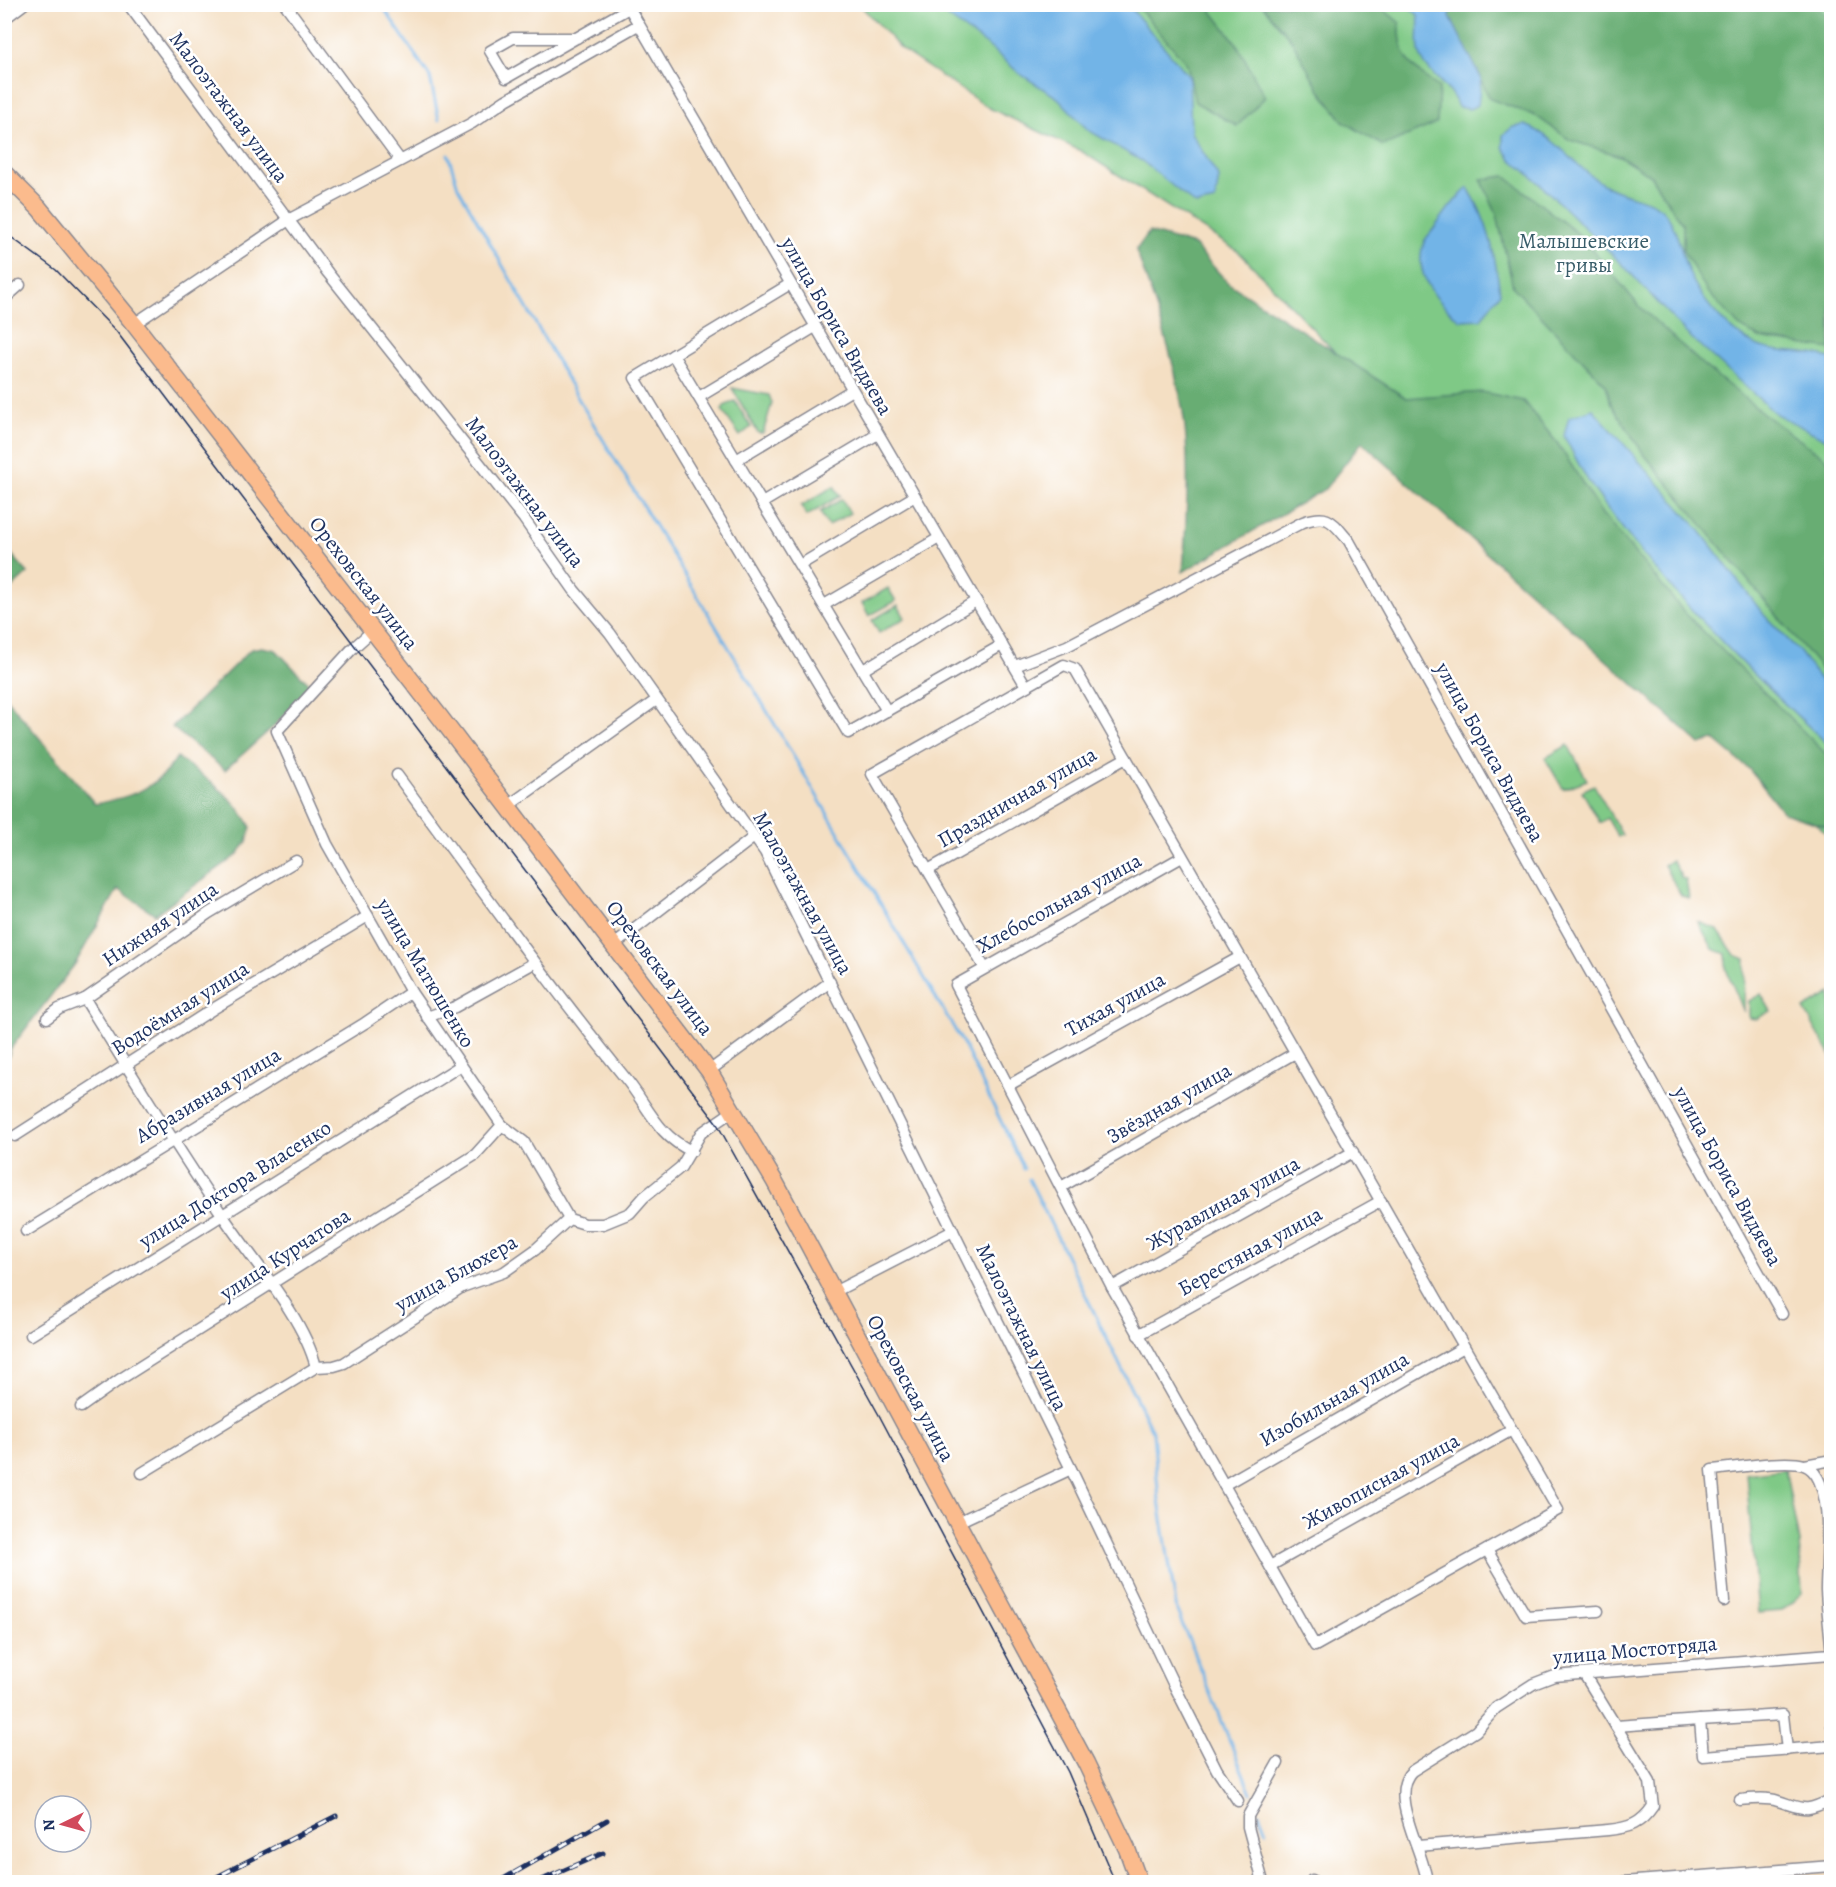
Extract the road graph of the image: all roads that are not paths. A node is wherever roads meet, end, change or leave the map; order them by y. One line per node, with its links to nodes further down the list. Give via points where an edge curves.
1 (128, 4): 10 (street, Малоэтажная улица)
2 (285, 4): 8 (street)
3 (20, 6): 5 (street)
4 (628, 6): 6 (street, улица Бориса Видяева); 7 (street)
5 (4, 19)
6 (638, 25): 8 (street, via 472,123); 11 (street, улица Бориса Видяева)
7 (577, 38): 7 (street, via 506,78 490,51 513,38)
8 (400, 160): 10 (street)
9 (4, 173): 14 (main road, Ореховская улица, via 39,208)
10 (290, 219): 14 (street); 32 (street, Малоэтажная улица, via 328,273 524,519 610,633)
11 (790, 284): 15 (street, улица Бориса Видяева); 16 (street)
12 (20, 285): 13 (street)
13 (4, 299)
14 (134, 324): 27 (main road, Ореховская улица)
15 (815, 327): 17 (street, улица Бориса Видяева); 18 (street)
16 (673, 354): 18 (street); 33 (street, via 635,378 848,734)
17 (852, 390): 19 (street, улица Бориса Видяева); 20 (street)
18 (699, 397): 20 (street)
19 (878, 434): 21 (street, улица Бориса Видяева); 22 (street)
20 (736, 460): 22 (street)
21 (915, 496): 23 (street, улица Бориса Видяева); 24 (street)
22 (762, 503): 24 (street)
23 (939, 538): 25 (street, улица Бориса Видяева); 26 (street)
24 (800, 565): 26 (street)
25 (976, 601): 28 (street, улица Бориса Видяева); 30 (street)
26 (824, 605): 30 (street)
27 (372, 631): 36 (main road, Ореховская улица); 41 (street, улица Матюшенко, via 277,731 315,819)
28 (1002, 645): 29 (street, улица Бориса Видяева); 33 (street)
29 (1015, 666): 31 (street, улица Бориса Видяева); 71 (street, улица Бориса Видяева, via 1067,646 1303,522 1319,517 1329,519 1349,541)
30 (863, 670): 33 (street)
31 (1026, 686): 34 (street, via 1070,665); 40 (street, via 872,774)
32 (655, 701): 36 (street); 37 (street, Малоэтажная улица)
33 (887, 711)
34 (1126, 758): 38 (street); 40 (street, Праздничная улица)
35 (397, 775): 44 (street)
36 (508, 806): 42 (main road, Ореховская улица)
37 (754, 837): 42 (street); 46 (street, Малоэтажная улица)
38 (1182, 857): 43 (street); 45 (street, Хлебосольная улица)
39 (296, 861): 48 (street, Нижняя улица, via 209,913)
40 (928, 870): 45 (street)
41 (368, 916): 47 (street, улица Матюшенко); 52 (street, Водоёмная улица)
42 (614, 945): 54 (main road, Ореховская улица)
43 (1240, 957): 51 (street); 55 (street, Тихая улица)
44 (534, 963): 49 (street, via 455,1007); 60 (street, via 665,1134 675,1144)
45 (984, 968): 55 (street, Хлебосольная улица, via 956,985)
46 (830, 982): 54 (street); 67 (street, Малоэтажная улица)
47 (411, 992): 49 (street, улица Матюшенко); 59 (street, Абразивная улица)
48 (85, 999): 50 (street, Нижняя улица); 52 (street)
49 (427, 1017): 53 (street, улица Матюшенко)
50 (47, 1018)
51 (1295, 1053): 61 (street); 62 (street, Звёздная улица)
52 (125, 1065): 58 (street, Водоёмная улица); 59 (street)
53 (460, 1066): 57 (street, улица Матюшенко); 64 (street, улица Доктора Власенко)
54 (710, 1071): 56 (main road, Ореховская улица)
55 (1009, 1085): 62 (street)
56 (734, 1111): 60 (street, via 701,1134); 70 (main road, Ореховская улица)
57 (502, 1125): 65 (street, улица Матюшенко, via 524,1142); 68 (street, улица Курчатова, via 474,1155)
58 (15, 1136)
59 (173, 1139): 64 (street); 66 (street, Абразивная улица)
60 (692, 1151): 65 (street, via 681,1167 621,1219 603,1224)
61 (1353, 1152): 63 (street); 69 (street, Журавлиная улица)
62 (1061, 1187): 69 (street)
63 (1381, 1201): 73 (street, Берестяная улица); 74 (street)
64 (222, 1215): 68 (street); 72 (street, улица Доктора Власенко)
65 (569, 1219): 75 (street, улица Блюхера, via 536,1250 504,1272 462,1287 344,1363)
66 (26, 1231)
67 (953, 1231): 70 (street); 80 (street, Малоэтажная улица)
68 (273, 1284): 75 (street, via 313,1354); 76 (street, улица Курчатова)
69 (1112, 1287): 73 (street)
70 (834, 1292): 84 (main road, Ореховская улица)
71 (1782, 1314)
72 (31, 1335)
73 (1138, 1335): 82 (street)
74 (1464, 1347): 77 (street); 82 (street, Изобильная улица)
75 (316, 1367): 81 (street, улица Блюхера)
76 (81, 1407)
77 (1512, 1430): 85 (street, via 1558,1510); 86 (street, Живописная улица)
78 (1832, 1460): 79 (street)
79 (1804, 1465): 83 (street, via 1817,1473); 88 (street, via 1712,1470)
80 (1071, 1469): 84 (street); 102 (street, Малоэтажная улица, via 1212,1761)
81 (142, 1473)
82 (1224, 1485): 86 (street)
83 (1828, 1496): 87 (street)
84 (958, 1522): 105 (main road, Ореховская улица, via 1086,1763)
85 (1487, 1550): 86 (street, via 1315,1646); 89 (street, via 1526,1616)
86 (1270, 1566)
87 (1829, 1567): 90 (street)
88 (1724, 1601)
89 (1598, 1611)
90 (1831, 1635): 91 (street)
91 (1831, 1654): 92 (street, улица Мостотряда)
92 (1584, 1674): 95 (street); 103 (street, улица Мостотряда, via 1554,1676 1533,1684 1496,1708 1476,1731 1403,1779 1401,1792)
93 (1832, 1702): 96 (street)
94 (1700, 1720): 95 (street); 98 (street, via 1784,1715); 98 (street, via 1703,1756)
95 (1616, 1726): 103 (street, via 1650,1782 1653,1794 1653,1806 1646,1817 1632,1827)
96 (1832, 1726)
97 (1832, 1746): 98 (street)
98 (1787, 1750)
99 (1278, 1763): 106 (street, via 1248,1816)
100 (1832, 1799): 101 (street, via 1806,1809 1763,1799)
101 (1740, 1800)
102 (1238, 1801)
103 (1418, 1846): 107 (street, улица Мостотряда)
104 (1832, 1866): 108 (street)
105 (1139, 1882)
106 (1263, 1882)
107 (1427, 1882)
108 (1623, 1882)

